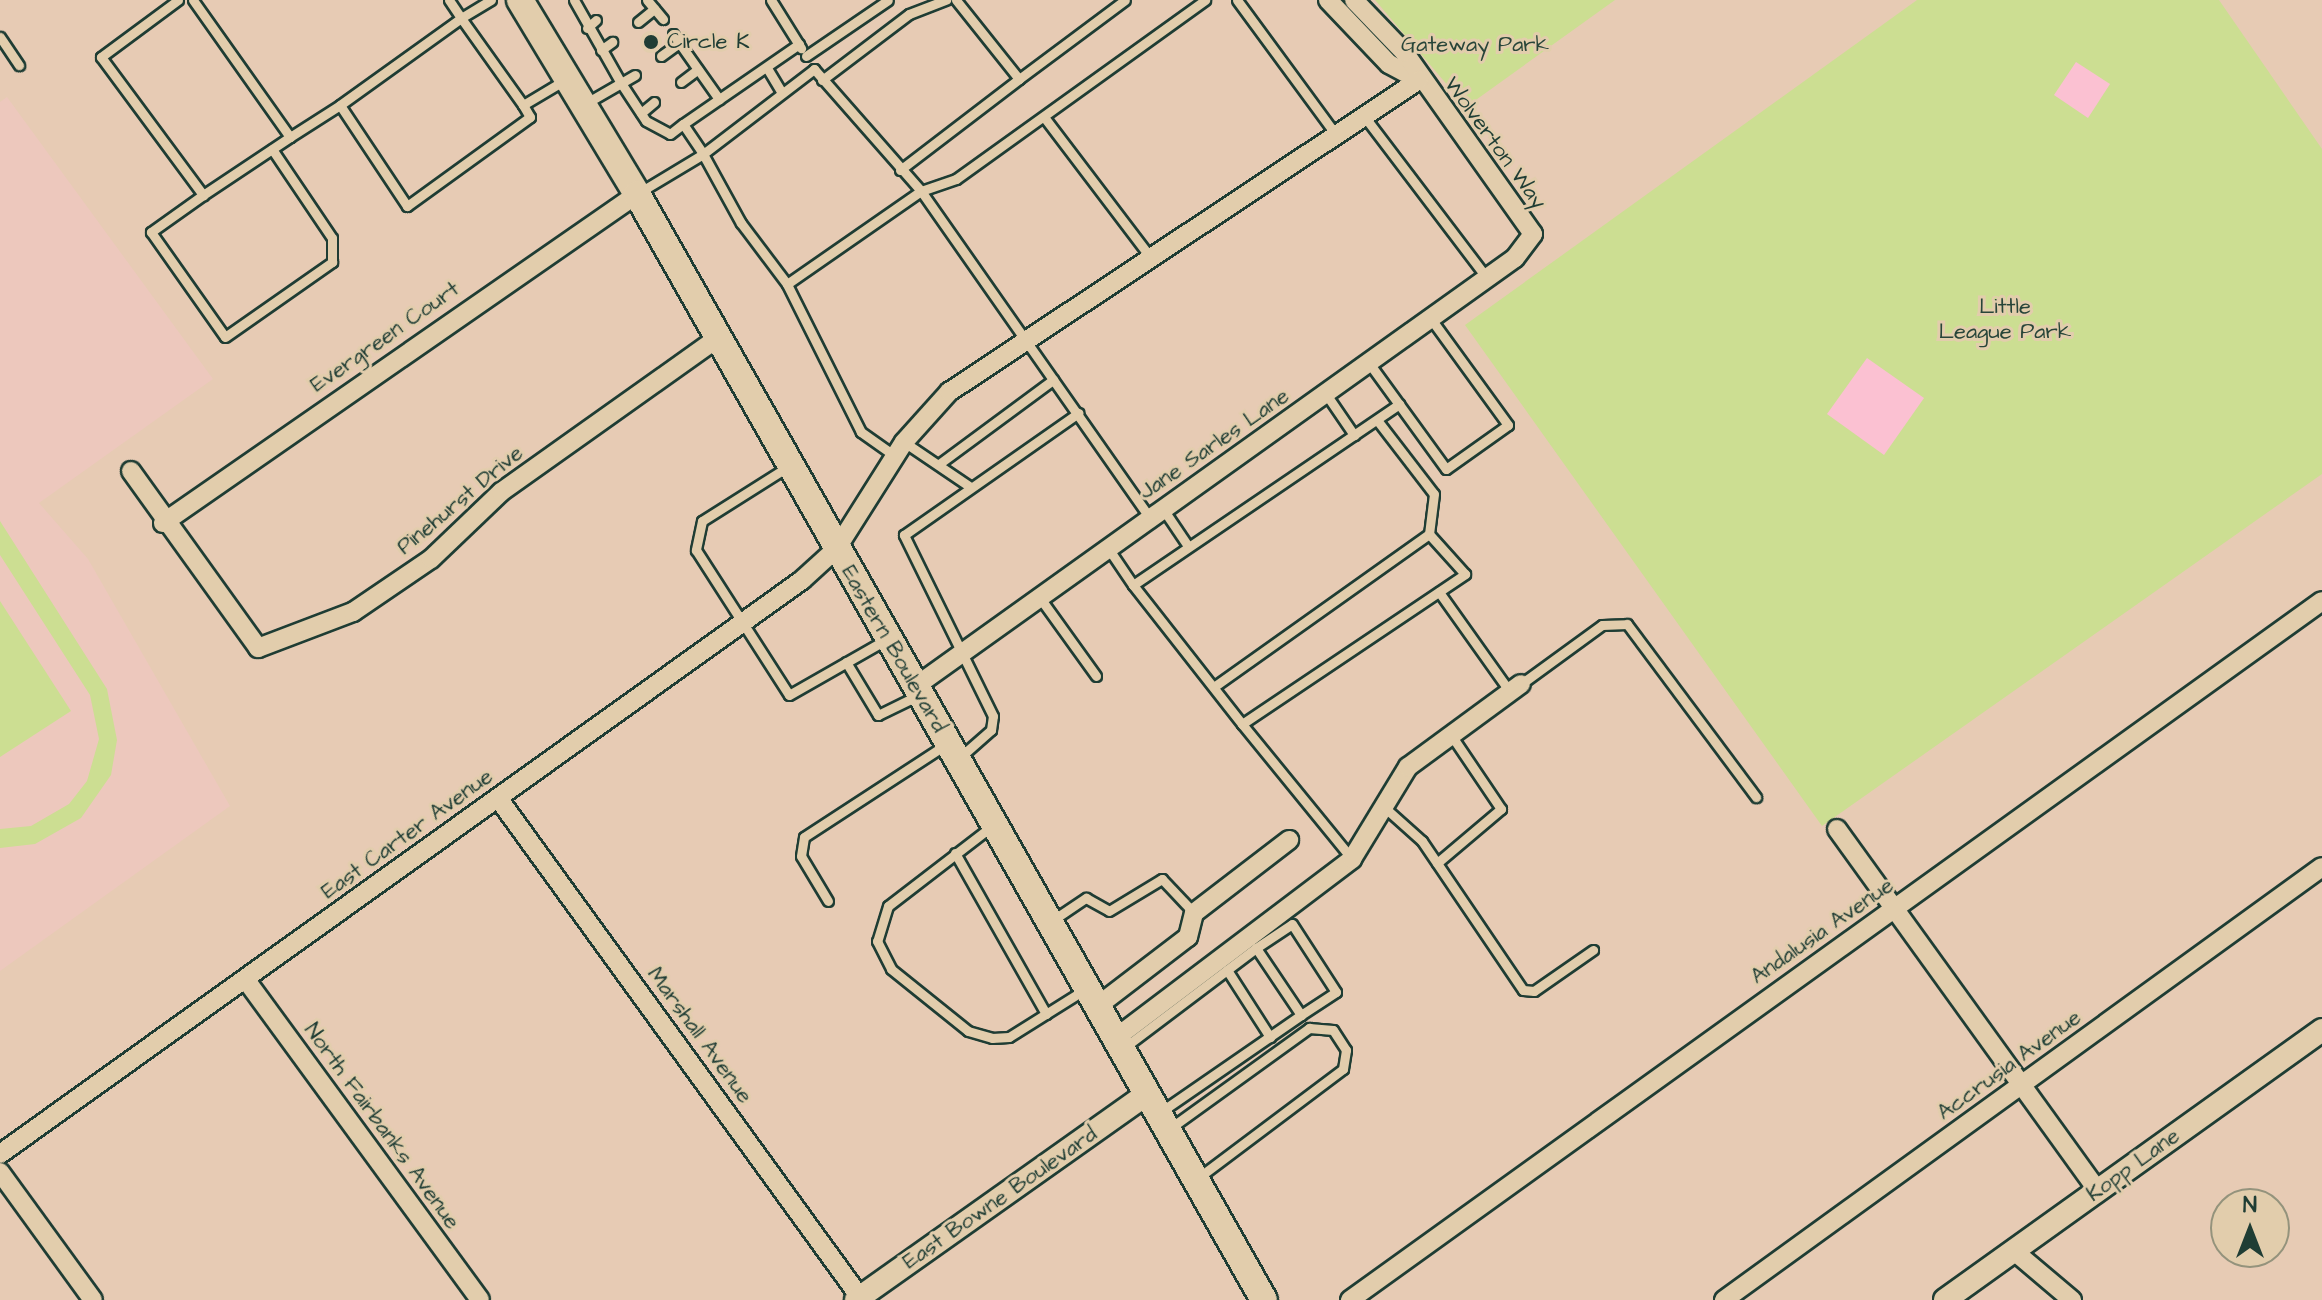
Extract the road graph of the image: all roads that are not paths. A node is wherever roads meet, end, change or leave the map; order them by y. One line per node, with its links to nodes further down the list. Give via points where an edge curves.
1 (178, 0): 57 (lane, via 101,57)
2 (193, 0): 51 (lane)
3 (449, 0): 18 (lane)
4 (491, 0): 18 (lane)
5 (520, 0): 34 (main road, Eastern Boulevard)
6 (574, 0): 22 (lane)
7 (647, 0): 17 (lane)
8 (771, 0): 25 (lane)
9 (888, 0): 28 (lane)
10 (946, 0): 36 (lane, via 909,14)
11 (956, 0): 35 (lane)
12 (1125, 0): 35 (lane)
13 (1237, 0): 50 (lane)
14 (1328, 0): 37 (street, Wolverton Way, via 1389,64)
15 (1354, 0): 37 (street, Wolverton Way, via 1404,52)
16 (1198, 2): 48 (lane)
17 (654, 9): 19 (lane); 21 (lane)
18 (461, 18): 43 (lane); 44 (lane)
19 (663, 19)
20 (596, 20): 22 (lane)
21 (638, 22)
22 (587, 28): 26 (lane)
23 (0, 37): 29 (lane)
24 (612, 42): 26 (lane)
25 (799, 44): 28 (lane); 30 (lane)
26 (601, 50): 39 (lane)
27 (661, 56): 31 (lane, via 676,38)
28 (806, 56): 32 (lane)
29 (19, 65)
30 (767, 68): 40 (lane); 41 (lane)
31 (698, 69): 38 (lane); 41 (lane)
32 (814, 69): 36 (lane); 40 (lane)
33 (635, 75): 39 (lane)
34 (568, 78): 44 (lane); 45 (main road, Eastern Boulevard)
35 (1019, 79): 54 (lane)
36 (822, 80): 54 (lane)
37 (1419, 80): 47 (street, East Carter Avenue); 58 (street, Wolverton Way)
38 (681, 82)
39 (621, 83): 45 (lane); 46 (lane)
40 (782, 93): 53 (lane)
41 (719, 99): 49 (lane)
42 (654, 102): 46 (lane)
43 (340, 105): 44 (lane, via 407,206 530,117); 51 (lane)
44 (523, 105)
45 (584, 105): 56 (main road, Eastern Boulevard)
46 (641, 113): 49 (lane, via 670,134)
47 (1364, 116): 50 (street, East Carter Avenue); 60 (lane)
48 (1044, 117): 55 (lane, via 956,179); 59 (lane)
49 (683, 124): 53 (lane)
50 (1336, 135): 59 (street, East Carter Avenue)
51 (290, 137): 52 (lane)
52 (272, 149): 57 (lane); 57 (lane, via 332,238 332,262 225,337 151,232)
53 (703, 154): 56 (lane); 61 (lane, via 741,223)
54 (900, 170): 55 (lane)
55 (921, 191): 61 (lane); 64 (lane)
56 (637, 194): 63 (main road, Eastern Boulevard); 78 (street, Evergreen Court)
57 (203, 195)
58 (1533, 234): 60 (street, Jane Sarles Lane)
59 (1152, 259): 64 (street, East Carter Avenue)
60 (1487, 278): 62 (street, Jane Sarles Lane)
61 (787, 284): 72 (lane, via 861,432)
62 (1431, 319): 65 (street, Jane Sarles Lane); 68 (lane, via 1508,425 1446,469)
63 (718, 338): 74 (main road, Eastern Boulevard); 78 (street, Pinehurst Drive, via 501,492 431,559 353,612 258,648)
64 (1027, 341): 66 (lane); 72 (street, East Carter Avenue, via 943,397)
65 (1369, 363): 67 (street, Jane Sarles Lane); 68 (lane)
66 (1053, 380): 69 (lane); 73 (lane)
67 (1326, 394): 71 (lane); 77 (street, Jane Sarles Lane)
68 (1399, 404): 70 (lane)
69 (1078, 413): 76 (lane); 77 (lane)
70 (1377, 420): 71 (lane); 79 (lane, via 1434,494)
71 (1354, 435): 80 (lane)
72 (900, 449): 73 (lane); 81 (street, East Carter Avenue)
73 (939, 464): 76 (lane)
74 (789, 466): 81 (main road, Eastern Boulevard); 87 (lane, via 702,521 694,536)
75 (131, 471): 78 (street)
76 (969, 486): 89 (lane, via 904,535)
77 (1156, 513): 80 (lane); 82 (street, Jane Sarles Lane)
78 (163, 523)
79 (1429, 534): 84 (lane, via 1465,574); 92 (lane)
80 (1188, 546): 83 (lane)
81 (837, 548): 87 (street, East Carter Avenue); 88 (main road, Eastern Boulevard)
82 (1108, 548): 83 (lane); 85 (street, Jane Sarles Lane)
83 (1133, 585): 92 (lane)
84 (1439, 592): 93 (lane); 95 (lane)
85 (1040, 598): 89 (street, Jane Sarles Lane); 91 (lane)
86 (2322, 601): 109 (street, Andalusia Avenue)
87 (743, 624): 90 (lane, via 789,695); 99 (street, East Carter Avenue)
88 (889, 638): 90 (lane); 94 (main road, Eastern Boulevard)
89 (964, 652): 94 (street, Jane Sarles Lane); 97 (lane, via 994,724)
90 (846, 662): 94 (lane, via 878,715)
91 (1096, 676)
92 (1214, 687): 95 (lane)
93 (1516, 688): 96 (street); 98 (lane, via 1602,625 1627,624)
94 (918, 690): 97 (main road, Eastern Boulevard)
95 (1242, 724): 105 (lane)
96 (1451, 735): 100 (street, via 1408,767); 106 (lane, via 1501,809)
97 (952, 752): 101 (main road, Eastern Boulevard); 108 (lane, via 804,837 801,856)
98 (1756, 797)
99 (498, 798): 115 (street, East Carter Avenue); 129 (street, Marshall Avenue)
100 (1384, 807): 105 (street); 106 (lane)
101 (992, 826): 104 (lane); 111 (main road, Eastern Boulevard)
102 (1837, 829): 109 (street)
103 (1289, 840): 110 (street)
104 (955, 853): 117 (lane); 117 (lane, via 902,892 876,926 891,969 968,1031 992,1038 1009,1037)
105 (1352, 859): 121 (street)
106 (1437, 863): 113 (lane, via 1523,990 1534,991)
107 (2322, 867): 122 (street, Accrusia Avenue)
108 (828, 901)
109 (1894, 909): 122 (street); 133 (street, Andalusia Avenue)
110 (1194, 913): 111 (lane, via 1162,879 1109,911 1086,898); 116 (street, via 1188,937)
111 (1046, 924): 116 (main road, Eastern Boulevard)
112 (1256, 948): 114 (lane); 118 (lane); 118 (lane, via 1292,924 1336,992)
113 (1593, 950)
114 (1227, 970): 120 (lane); 121 (lane)
115 (246, 980): 124 (street, East Carter Avenue); 131 (street, North Fairbanks Avenue)
116 (1090, 999): 117 (lane); 121 (main road, Eastern Boulevard)
117 (1046, 1014)
118 (1301, 1015): 120 (lane)
119 (2322, 1030): 127 (street, Kopp Lane)
120 (1270, 1037): 123 (lane)
121 (1116, 1045): 123 (main road, Eastern Boulevard)
122 (2021, 1087): 127 (street); 134 (street, Accrusia Avenue)
123 (1155, 1114): 126 (main road, Eastern Boulevard); 126 (lane, via 1309,1028 1333,1030 1346,1050 1343,1069); 129 (street, East Bowne Boulevard)
124 (0, 1154)
125 (0, 1172): 130 (street)
126 (1193, 1181): 132 (main road, Eastern Boulevard)
127 (2097, 1190): 128 (street, Kopp Lane)
128 (2014, 1251): 135 (street, Kopp Lane); 136 (street)
129 (859, 1299)
130 (93, 1300)
131 (480, 1300)
132 (1264, 1300)
133 (1350, 1300)
134 (1724, 1300)
135 (1945, 1300)
136 (2072, 1300)

